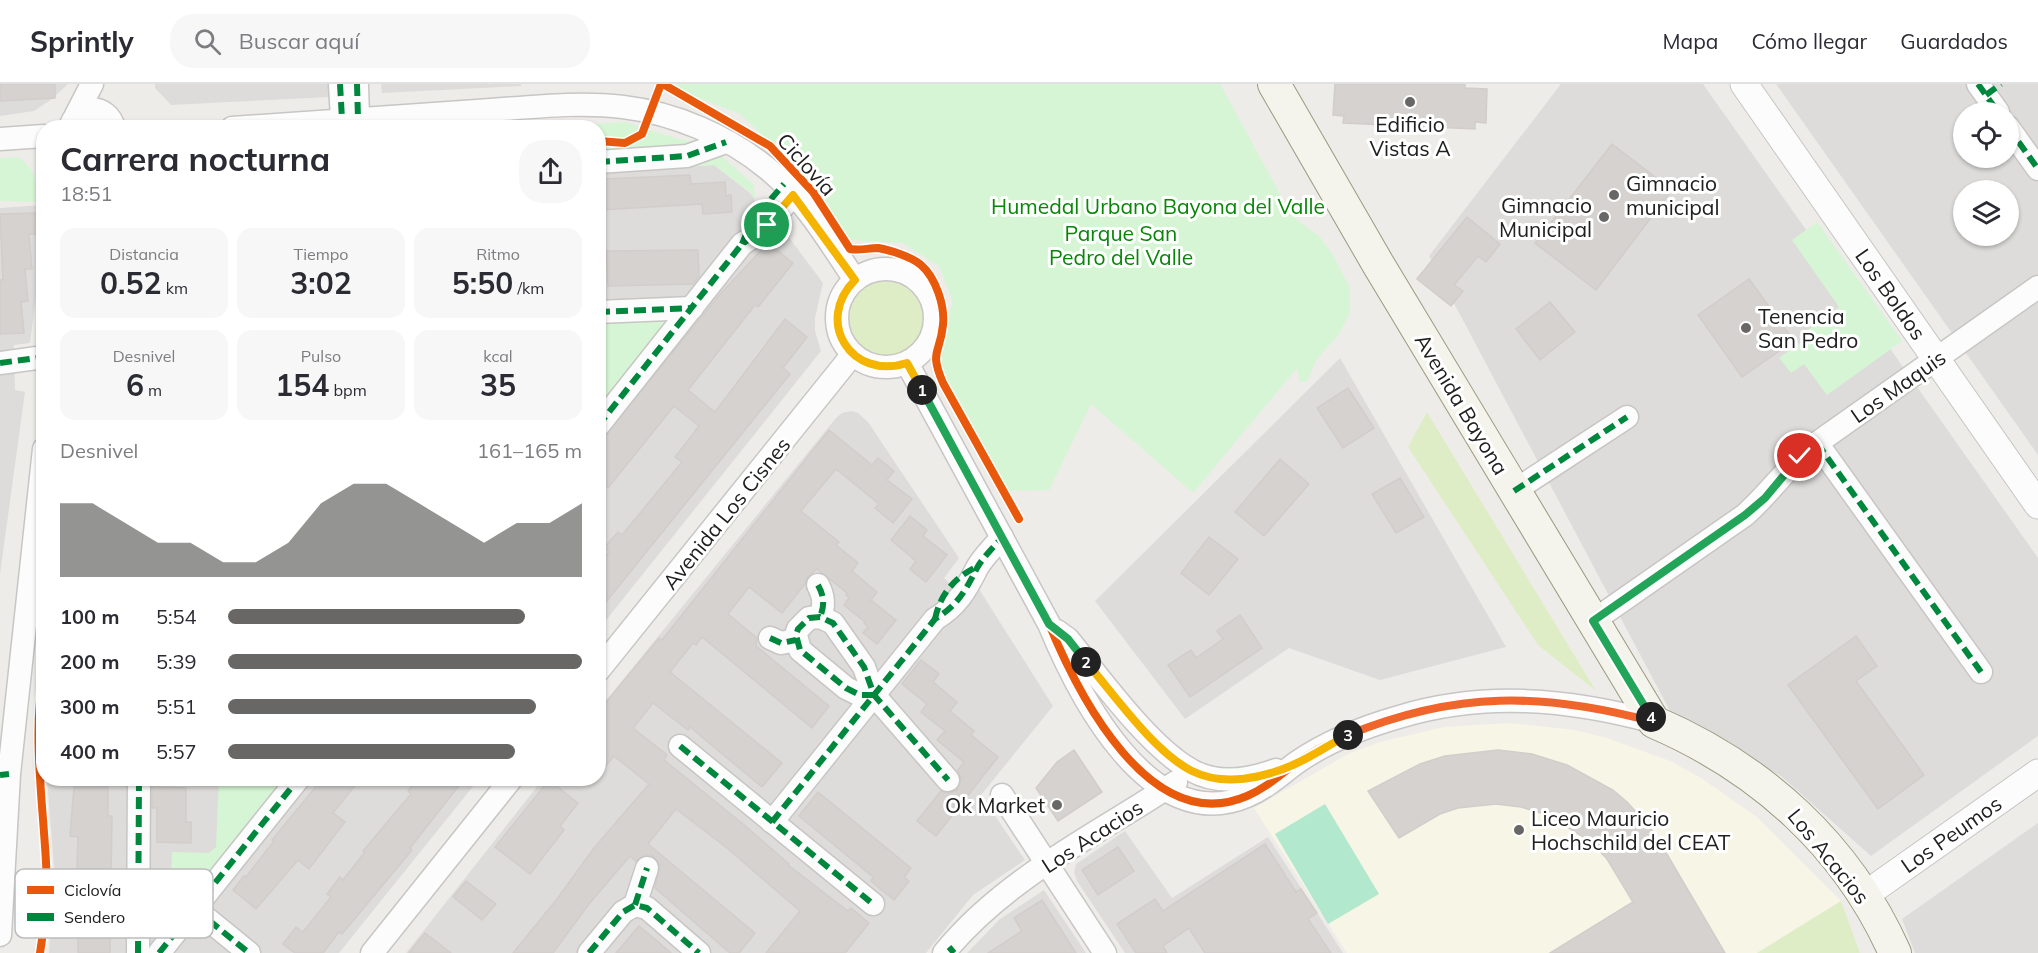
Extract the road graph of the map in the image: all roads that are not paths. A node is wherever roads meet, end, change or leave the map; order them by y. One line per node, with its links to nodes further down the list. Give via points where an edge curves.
1 (92, 84): 8 (street)
2 (105, 84): 11 (street)
3 (340, 84): 7 (street)
4 (357, 84): 7 (street)
5 (1274, 84): 32 (main road, Avenida Bayona)
6 (1744, 84): 26 (street, Los Boldos)
7 (350, 119): 12 (street); 15 (street, via 530,108 622,107 675,118)
8 (74, 120)
9 (74, 120): 10 (street, via 82,110 97,109)
10 (109, 120)
11 (111, 120)
12 (337, 120)
13 (36, 137): 14 (street)
14 (0, 139)
15 (726, 142): 17 (street, via 687,156); 19 (street, via 746,153)
16 (2019, 142): 18 (street)
17 (606, 161)
18 (2038, 169)
19 (789, 189): 20 (street); 22 (street, via 752,222 742,244)
20 (855, 280): 24 (street, via 841,298 837,322); 28 (street, via 866,273 891,269 915,278 930,295 935,310 933,335 926,347)
21 (2038, 287): 26 (street, Los Maquis)
22 (692, 308): 23 (street); 29 (street)
23 (606, 312)
24 (853, 354): 28 (street, via 873,365); 42 (street, Avenida Los Cisnes)
25 (36, 358): 27 (street)
26 (1936, 359): 31 (street, Los Maquis); 33 (street, Los Boldos)
27 (0, 363)
28 (907, 363): 35 (street)
29 (606, 416)
30 (1627, 417): 32 (street)
31 (1817, 442): 38 (street, Los Maquis, via 1745,515); 43 (street)
32 (1514, 490): 38 (main road, Avenida Bayona)
33 (2038, 504)
34 (36, 513): 52 (street)
35 (1002, 537): 39 (street); 44 (street, via 978,566 946,591 935,620)
36 (818, 585): 37 (street, via 823,597)
37 (820, 617): 41 (street, via 806,620 798,629); 44 (street, via 839,630 864,667)
38 (1593, 621): 46 (main road, Avenida Bayona)
39 (1049, 624): 45 (street, via 1068,639); 47 (street, via 1076,681)
40 (770, 638): 41 (street, via 781,643)
41 (796, 640): 44 (street, via 800,650 846,688)
42 (606, 661)
43 (1981, 672)
44 (874, 695): 53 (street); 59 (street)
45 (1126, 708): 47 (street); 50 (street, via 1166,751)
46 (1654, 722): 49 (street, Los Acacios, via 1579,705 1516,699 1465,702 1368,727); 64 (main road, Los Acacios, via 1721,754 1781,799 1816,833)
47 (1105, 727): 57 (street, via 1129,760)
48 (680, 746): 59 (street)
49 (1295, 764): 50 (street, via 1235,780); 57 (street, Los Acacios, via 1269,784 1233,801 1194,802)
50 (1191, 771): 57 (street)
51 (2038, 772): 64 (street, Los Peumos)
52 (4, 775): 68 (street)
53 (948, 780)
54 (139, 786): 62 (street)
55 (293, 786): 63 (street)
56 (506, 786): 73 (street)
57 (1164, 789): 60 (street, Los Acacios)
58 (1002, 795): 60 (street)
59 (772, 822): 65 (street)
60 (1047, 865): 70 (street, Los Acacios, via 992,903); 76 (street)
61 (647, 868): 66 (street)
62 (138, 869)
63 (213, 886)
64 (1864, 895): 77 (main road, Los Acacios)
65 (873, 904)
66 (635, 905): 74 (street, via 623,912); 75 (street, via 647,908)
67 (213, 924): 72 (street)
68 (0, 935)
69 (171, 938): 71 (street)
70 (949, 951)
71 (159, 953)
72 (249, 953)
73 (372, 953)
74 (589, 953)
75 (699, 953)
76 (1105, 953)
77 (1895, 953)

